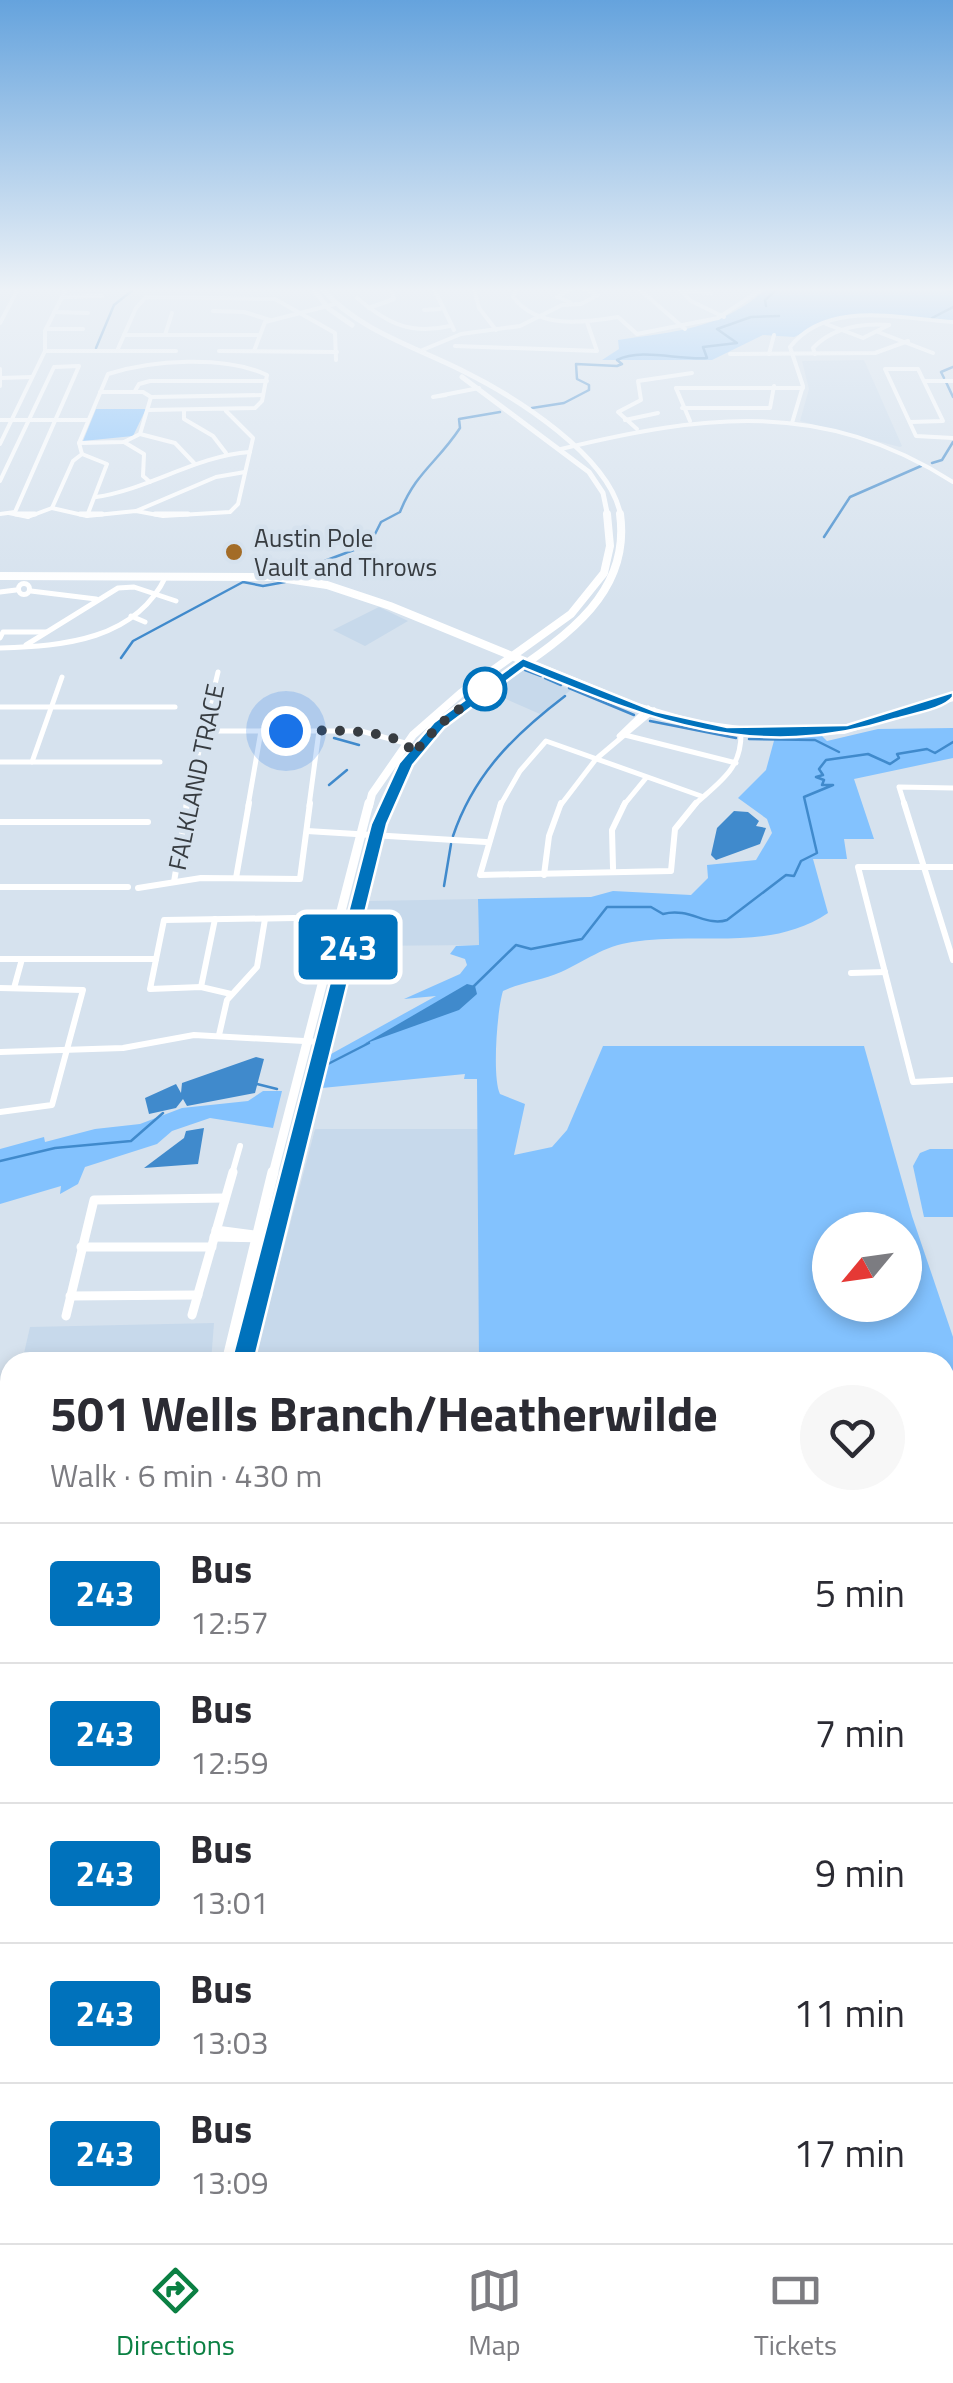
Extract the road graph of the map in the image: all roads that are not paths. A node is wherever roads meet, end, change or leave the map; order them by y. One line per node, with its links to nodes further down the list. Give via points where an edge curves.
1 (24, 394): 24 (street)
2 (42, 394): 25 (street)
3 (68, 394): 26 (street)
4 (99, 394): 27 (street)
5 (140, 394): 17 (street)
6 (452, 394): 16 (street)
7 (486, 394): 39 (main road)
8 (499, 394): 38 (main road)
9 (640, 394): 28 (street, via 641,400 618,411)
10 (678, 394): 18 (street)
11 (773, 394): 18 (street, via 770,408)
12 (800, 394): 31 (street)
13 (897, 394): 30 (street)
14 (931, 394): 30 (street, via 943,421)
15 (263, 395): 17 (street); 21 (street, via 254,408)
16 (446, 395)
17 (151, 397): 19 (street)
18 (682, 408): 29 (street)
19 (148, 410): 20 (street); 33 (street)
20 (184, 410): 21 (street); 41 (street, via 184,419 213,436)
21 (226, 410): 40 (street, via 252,434)
22 (658, 413): 28 (street)
23 (0, 420): 24 (street)
24 (12, 420): 25 (street); 37 (street)
25 (30, 420): 26 (street); 47 (street)
26 (56, 420): 27 (street); 56 (street)
27 (88, 420): 35 (street)
28 (625, 420): 32 (street)
29 (690, 420): 31 (street); 32 (street)
30 (910, 422): 34 (street, via 916,436)
31 (792, 423): 46 (street, via 878,443)
32 (637, 429): 38 (street)
33 (140, 434): 36 (street); 44 (street, via 175,443)
34 (952, 438)
35 (79, 442): 36 (street); 42 (street)
36 (124, 442): 48 (street, via 146,458 143,476)
37 (0, 444)
38 (571, 446): 39 (street); 50 (main road)
39 (560, 448): 43 (main road)
40 (250, 452): 41 (street); 45 (street)
41 (226, 453): 44 (street)
42 (82, 454): 52 (street, via 107,464); 53 (street)
43 (570, 456): 50 (main road, via 589,464); 58 (main road, via 603,493 610,546)
44 (194, 463): 48 (street)
45 (246, 472): 49 (street); 54 (street, via 230,512)
46 (951, 479)
47 (0, 482)
48 (150, 482): 52 (street)
49 (188, 489): 51 (street); 54 (street)
50 (615, 492): 61 (main road, via 624,548)
51 (196, 495)
52 (96, 497): 57 (street)
53 (52, 508): 56 (street, via 28,517); 57 (street)
54 (136, 511): 57 (street)
55 (0, 514): 56 (street)
56 (10, 514)
57 (87, 516)
58 (604, 573): 61 (main road); 73 (main road, via 571,614)
59 (0, 574): 62 (main road)
60 (166, 575): 62 (main road); 64 (street); 73 (main road, via 311,578 352,588)
61 (617, 575): 73 (main road, via 583,618)
62 (29, 581): 63 (street); 65 (street)
63 (0, 592)
64 (160, 596): 65 (street, via 118,588); 66 (street); 67 (street)
65 (97, 600): 69 (street)
66 (176, 601)
67 (131, 616): 68 (street); 71 (street, via 97,637)
68 (145, 622)
69 (46, 632): 70 (street, via 3,632); 71 (street)
70 (0, 638)
71 (22, 647): 72 (street)
72 (0, 648)
73 (519, 657): 80 (main road); 87 (main road); 89 (main road)
74 (218, 672): 82 (street, FALKLAND TRACE)
75 (62, 677): 79 (street)
76 (953, 694): 81 (main road)
77 (175, 707): 79 (street)
78 (0, 708): 79 (street)
79 (51, 708): 91 (street)
80 (649, 711): 81 (main road, via 728,726 786,728); 85 (main road); 86 (street)
81 (896, 713): 85 (main road, via 830,732)
82 (202, 731): 83 (street); 109 (street, FALKLAND TRACE)
83 (261, 731): 84 (street); 108 (street)
84 (319, 731): 88 (street); 101 (street)
85 (741, 732): 94 (street)
86 (623, 734): 93 (street); 94 (street)
87 (413, 735): 88 (main road); 89 (main road)
88 (405, 742): 89 (main road); 100 (main road, via 372,794)
89 (416, 751): 102 (main road, via 387,799)
90 (0, 762): 91 (street)
91 (32, 762): 92 (street)
92 (160, 762)
93 (593, 762): 95 (street); 103 (street, via 546,741 507,788); 107 (street, via 551,819)
94 (736, 763): 97 (street)
95 (646, 778): 97 (street); 106 (street, via 610,834)
96 (953, 788): 104 (street, via 899,788)
97 (701, 796): 106 (street, via 677,826 671,871)
98 (0, 822): 99 (street)
99 (148, 822)
100 (358, 832): 101 (street); 102 (street); 116 (main road)
101 (306, 833): 108 (street, via 300,878)
102 (376, 834): 103 (street); 117 (main road)
103 (486, 842): 107 (street, via 480,875)
104 (924, 867): 105 (street); 121 (street); 122 (street, via 858,866)
105 (953, 867)
106 (613, 868): 107 (street)
107 (544, 875)
108 (236, 878): 109 (street)
109 (174, 882): 112 (street)
110 (0, 887): 111 (street)
111 (128, 887)
112 (138, 888)
113 (295, 918): 115 (street)
114 (215, 919): 115 (street); 120 (street, via 164,920); 124 (street)
115 (265, 919): 127 (street, via 256,967)
116 (335, 926): 117 (main road); 129 (main road)
117 (352, 928): 130 (main road)
118 (0, 959): 119 (street)
119 (22, 959): 120 (street); 126 (street)
120 (156, 959): 124 (street, via 150,989)
121 (953, 960)
122 (885, 972): 123 (street); 133 (street, via 914,1082)
123 (851, 973)
124 (202, 986): 127 (street)
125 (0, 988): 126 (street)
126 (14, 988): 131 (street, via 82,990)
127 (231, 994): 128 (street)
128 (219, 1035): 129 (street); 131 (street)
129 (305, 1041): 130 (street); 137 (main road)
130 (322, 1042): 139 (main road)
131 (68, 1048): 132 (street); 134 (street, via 52,1105)
132 (0, 1052)
133 (953, 1080)
134 (0, 1112)
135 (240, 1146): 136 (street)
136 (225, 1198): 138 (street); 140 (street, via 98,1199 91,1203)
137 (258, 1237): 138 (street); 139 (street); 145 (main road)
138 (214, 1238): 140 (street); 141 (street)
139 (276, 1238): 146 (main road)
140 (81, 1248): 142 (street)
141 (198, 1295): 142 (street); 143 (street)
142 (70, 1296): 144 (street)
143 (192, 1315)
144 (66, 1316)
145 (229, 1352)
146 (245, 1352)

